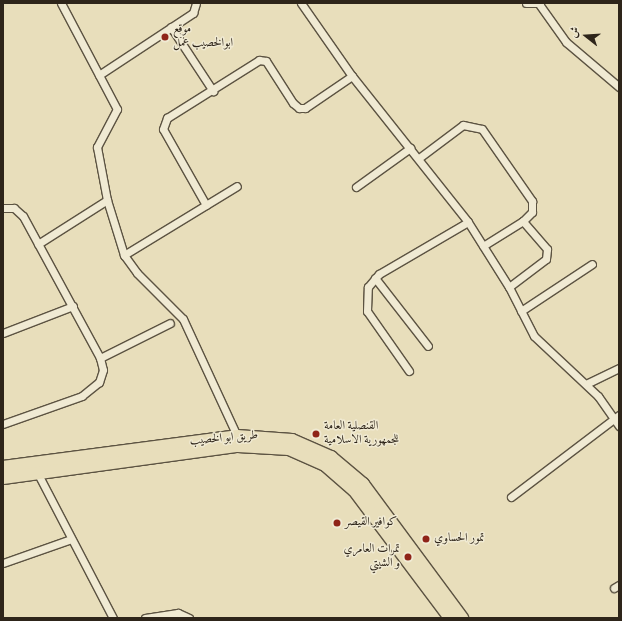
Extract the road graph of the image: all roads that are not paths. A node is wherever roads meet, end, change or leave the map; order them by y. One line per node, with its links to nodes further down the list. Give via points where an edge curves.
1 (61, 3): 7 (street)
2 (196, 3): 6 (street, via 193,13)
3 (301, 3): 8 (street)
4 (526, 3): 5 (street)
5 (539, 3): 9 (street, via 566,42)
6 (171, 27): 7 (street); 10 (street)
7 (99, 75): 15 (street, via 117,109 97,147)
8 (352, 76): 10 (street, via 305,108 293,103 263,59); 11 (street)
9 (619, 86)
10 (213, 92): 16 (street, via 162,125)
11 (410, 148): 12 (street); 14 (street)
12 (419, 158): 18 (street, via 463,125 482,129 532,201 532,212); 19 (street)
13 (237, 186): 16 (street)
14 (356, 187)
15 (107, 200): 20 (street); 22 (street)
16 (206, 205): 22 (street)
17 (3, 208): 20 (street, via 20,212)
18 (523, 221): 21 (street); 25 (street, via 547,249 546,259)
19 (468, 222): 21 (street); 24 (street)
20 (38, 244): 26 (street)
21 (483, 246): 25 (street)
22 (124, 255): 38 (street, via 137,273 183,318)
23 (592, 264): 27 (street)
24 (375, 278): 30 (street); 33 (street, via 366,293 367,311)
25 (509, 287): 27 (street)
26 (73, 306): 29 (street); 31 (street)
27 (521, 311): 34 (street, via 534,336)
28 (170, 323): 31 (street)
29 (3, 333)
30 (428, 346)
31 (100, 358): 36 (street, via 102,375 90,392)
32 (619, 368): 34 (street)
33 (409, 371)
34 (586, 384): 35 (street)
35 (616, 416): 37 (street); 43 (street)
36 (3, 424)
37 (619, 426)
38 (237, 436): 39 (main road, طريق ابو الخصيب); 50 (main road, طريق ابو الخصيب, via 292,440 342,465 371,495)
39 (89, 461): 40 (main road, طريق ابو الخصيب); 41 (main road, طريق ابو الخصيب); 49 (main road, طريق ابو الخصيب, via 251,445 302,453 330,469 354,490)
40 (3, 467)
41 (38, 474): 42 (main road, طريق ابو الخصيب); 44 (street)
42 (3, 478)
43 (511, 496)
44 (71, 539): 45 (street); 46 (street)
45 (3, 563)
46 (113, 618)
47 (145, 618): 48 (street, via 178,613)
48 (189, 618)
49 (450, 618)
50 (462, 618)

